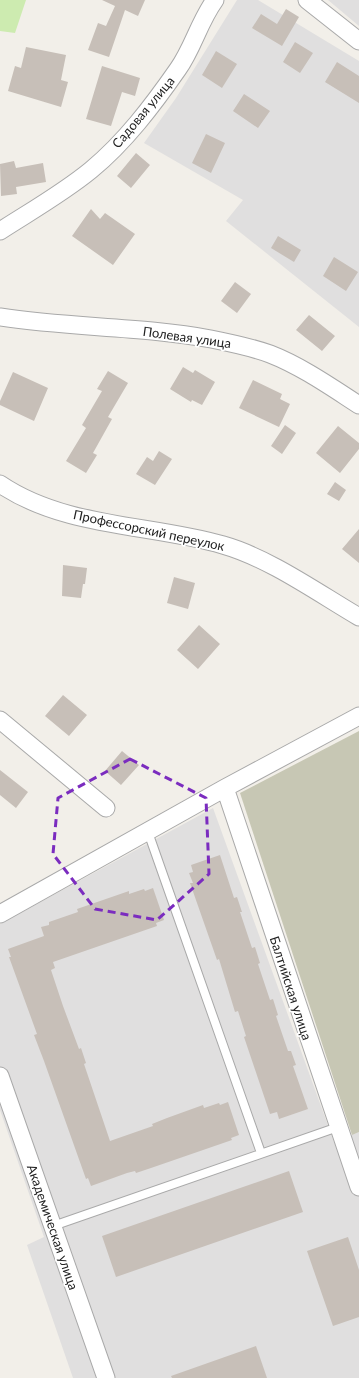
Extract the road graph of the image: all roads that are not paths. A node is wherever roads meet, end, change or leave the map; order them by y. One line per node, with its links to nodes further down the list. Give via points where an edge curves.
1 (215, 0): 4 (street, Садовая улица, via 206,13 180,68 126,137 91,170 56,196)
2 (307, 0): 3 (street)
3 (359, 41)
4 (0, 231)
5 (0, 317): 6 (street, Полевая улица, via 160,332 246,346 293,364)
6 (359, 405)
7 (0, 484): 8 (street, Профессорский переулок, via 44,507 90,519 224,545 262,560)
8 (359, 617)
9 (359, 716): 11 (street)
10 (0, 720): 12 (street)
11 (225, 788): 13 (street); 16 (street, Балтийская улица)
12 (106, 808)
13 (148, 832): 14 (street); 17 (lane)
14 (0, 914)
15 (0, 1076): 19 (street, Академическая улица)
16 (338, 1127): 17 (lane); 18 (street, Балтийская улица)
17 (261, 1153): 19 (lane)
18 (359, 1187)
19 (53, 1226): 20 (street, Академическая улица)
20 (106, 1378)

